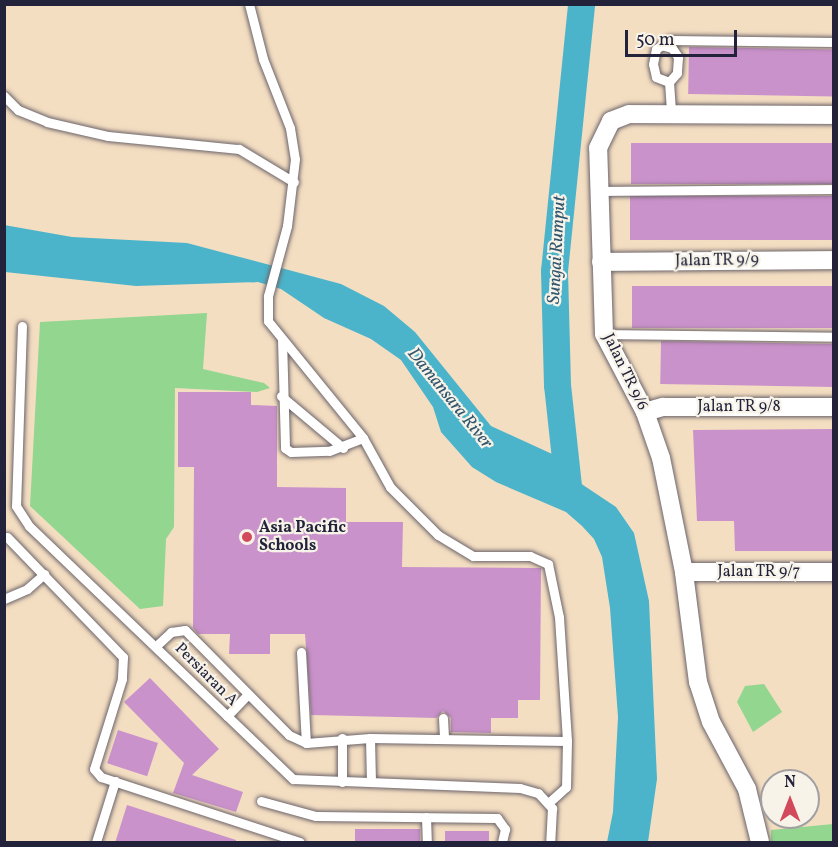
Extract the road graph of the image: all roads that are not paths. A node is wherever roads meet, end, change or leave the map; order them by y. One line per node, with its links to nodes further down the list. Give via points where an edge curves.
1 (249, 4): 8 (lane, via 263,59 290,128)
2 (834, 42): 3 (lane, via 670,40)
3 (664, 46): 4 (lane, via 672,48 678,57 677,73); 4 (lane, via 656,50 652,64 656,77)
4 (669, 82): 6 (lane)
5 (4, 96): 8 (lane, via 18,110 47,122 108,136 239,149)
6 (671, 112): 7 (street, Jalan TR 9/6); 10 (street, Jalan TR 9/6, via 629,114 610,121 598,148)
7 (834, 115)
8 (294, 182): 16 (lane, via 266,314)
9 (834, 189): 10 (lane)
10 (599, 191): 12 (street, Jalan TR 9/6)
11 (834, 260): 12 (street, Jalan TR 9/9)
12 (601, 262): 14 (street, Jalan TR 9/6)
13 (22, 326): 27 (lane, Persiaran A, via 16,506 20,517)
14 (604, 334): 15 (lane); 19 (street, Jalan TR 9/6)
15 (834, 337)
16 (282, 339): 17 (lane); 20 (lane)
17 (281, 396): 21 (lane); 21 (lane, via 285,448 291,452)
18 (834, 407): 19 (street, Jalan TR 9/8, via 663,407)
19 (645, 412): 23 (street, Jalan TR 9/6, via 661,458)
20 (363, 438): 21 (lane); 35 (lane, via 390,487 454,548 473,556 530,556 548,564 559,617)
21 (343, 448)
22 (8, 537): 25 (lane)
23 (684, 572): 24 (street, Jalan TR 9/7); 43 (street, Jalan TR 9/6, via 698,682 711,722 747,789)
24 (834, 572)
25 (44, 574): 26 (lane, via 27,589); 37 (lane, via 123,657 122,679 94,769 101,777)
26 (4, 599)
27 (156, 646): 29 (lane, via 171,632 185,630); 30 (lane, Persiaran A)
28 (301, 652): 36 (lane)
29 (248, 694): 30 (lane); 36 (lane, via 289,735)
30 (227, 716): 38 (lane, Persiaran A, via 293,779)
31 (443, 718): 34 (lane)
32 (342, 738): 33 (lane); 36 (lane); 38 (lane)
33 (370, 738): 34 (lane); 39 (lane)
34 (444, 739): 35 (lane)
35 (567, 741): 41 (lane, via 566,787)
36 (306, 743)
37 (115, 781): 44 (lane); 45 (lane)
38 (342, 782): 39 (lane, Persiaran A)
39 (371, 782): 41 (lane, Persiaran A, via 520,788 538,793)
40 (261, 801): 42 (lane, via 316,816)
41 (548, 803): 48 (lane, via 553,824)
42 (426, 817): 46 (lane); 47 (lane, via 496,818 505,829)
43 (760, 837)
44 (96, 843)
45 (300, 843)
46 (427, 843)
47 (502, 843)
48 (550, 843)

